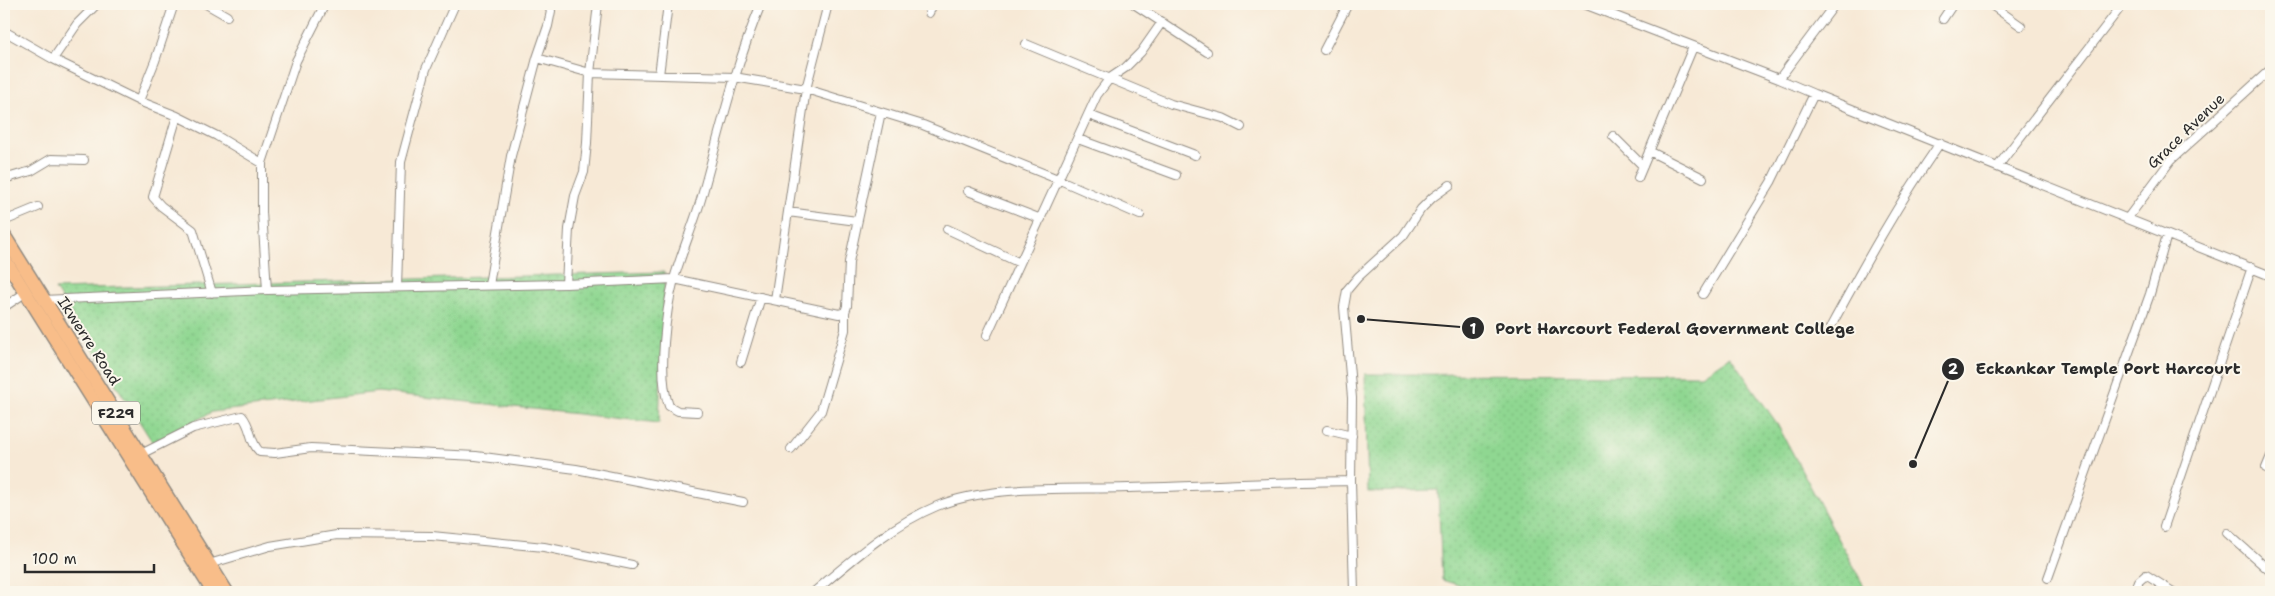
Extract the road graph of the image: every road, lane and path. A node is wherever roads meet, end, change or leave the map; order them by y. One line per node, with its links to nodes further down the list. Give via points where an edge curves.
1 (97, 4): 30 (street, via 77,24)
2 (174, 4): 39 (street)
3 (206, 4): 20 (street)
4 (325, 4): 50 (street, via 296,61)
5 (455, 4): 77 (street, via 426,69 400,162)
6 (548, 4): 29 (street, via 551,11)
7 (598, 4): 32 (street)
8 (668, 4): 33 (street)
9 (761, 4): 34 (street)
10 (828, 4): 37 (street)
11 (933, 4): 19 (street)
12 (1134, 4): 22 (street)
13 (1348, 4): 27 (street)
14 (1584, 4): 26 (street)
15 (1835, 4): 36 (street)
16 (1953, 4): 21 (street)
17 (1990, 4): 23 (street)
18 (2123, 4): 52 (street)
19 (929, 13)
20 (227, 16)
21 (1943, 19)
22 (1162, 22): 28 (street); 35 (street, via 1141,52)
23 (2021, 26)
24 (4, 32): 30 (street)
25 (1026, 44): 35 (street)
26 (1693, 47): 36 (street); 47 (street)
27 (1324, 50)
28 (1207, 52)
29 (537, 58): 32 (street); 76 (street, via 511,156)
30 (53, 59): 39 (street)
31 (2271, 69): 64 (street, Grace Avenue, via 2170,160)
32 (590, 72): 33 (street); 75 (street, via 584,172 575,196 569,229)
33 (659, 75): 34 (street)
34 (734, 77): 37 (street); 74 (street, via 696,217)
35 (1110, 78): 41 (street, via 1097,95); 43 (street, via 1171,104 1223,118)
36 (1779, 78): 38 (street)
37 (806, 90): 40 (street); 61 (street)
38 (1814, 94): 46 (street); 81 (street, via 1771,182)
39 (139, 101): 42 (street)
40 (881, 112): 57 (street); 66 (street)
41 (1089, 115): 45 (street); 48 (street)
42 (177, 116): 50 (street); 80 (street, via 154,197 193,230)
43 (1241, 127)
44 (1613, 136): 51 (street)
45 (1078, 138): 53 (street); 57 (street)
46 (1940, 143): 52 (street); 87 (street, via 1870,254)
47 (1649, 151): 51 (street); 55 (street)
48 (1195, 155)
49 (84, 160): 56 (street, via 51,159 31,171)
50 (262, 163): 78 (street)
51 (1643, 166): 54 (street)
52 (1998, 166): 64 (street)
53 (1176, 175)
54 (1638, 178)
55 (1703, 178)
56 (4, 179)
57 (1060, 180): 62 (street); 63 (street)
58 (1450, 185): 92 (street, via 1421,209 1403,236 1347,290 1344,307)
59 (968, 191): 63 (street)
60 (38, 207): 65 (street)
61 (788, 212): 66 (street); 84 (street)
62 (1140, 215)
63 (1041, 219): 71 (street)
64 (2127, 219): 69 (street)
65 (4, 221)
66 (858, 221): 86 (street, via 848,262)
67 (947, 229): 71 (street)
68 (4, 235): 83 (main road, Ikwerre Road / F229)
69 (2167, 235): 72 (street); 104 (street, via 2150,294)
70 (4, 258): 79 (main road, Ikwerre Road / F229)
71 (1020, 263): 88 (street)
72 (2252, 267): 73 (street); 99 (street)
73 (2271, 276)
74 (674, 278): 75 (street); 82 (street); 90 (street, via 662,370 665,396 669,406 678,411)
75 (566, 284): 76 (street)
76 (489, 285): 77 (street)
77 (397, 287): 78 (street)
78 (267, 290): 80 (street)
79 (25, 293): 85 (street); 105 (main road, Ikwerre Road / F229)
80 (212, 293): 83 (street)
81 (1703, 294)
82 (761, 297): 84 (street); 89 (street)
83 (43, 300): 94 (main road, Ikwerre Road / F229)
84 (775, 300): 86 (street, via 839,314)
85 (4, 307)
86 (845, 312): 93 (street, via 845,330 821,411)
87 (1830, 328)
88 (988, 335)
89 (741, 362)
90 (697, 412)
91 (1326, 430): 92 (street)
92 (1352, 436): 97 (street)
93 (791, 449)
94 (141, 454): 98 (street, via 193,428 242,416 260,452 311,448 476,456 576,469); 101 (main road, Ikwerre Road / F229)
95 (2271, 456): 96 (street)
96 (2266, 468)
97 (1351, 481): 107 (street, via 1050,490 970,496 915,516); 108 (street)
98 (743, 502)
99 (2164, 527)
100 (2226, 533): 103 (street)
101 (209, 564): 102 (street, via 270,546 337,534 432,536 544,547); 106 (main road, Ikwerre Road / F229)
102 (632, 565)
103 (2271, 572)
104 (2048, 578)
105 (213, 592)
106 (227, 592)
107 (814, 592)
108 (1354, 592)
109 (2135, 592): 110 (street, via 2139,580 2146,575)
110 (2174, 592)

